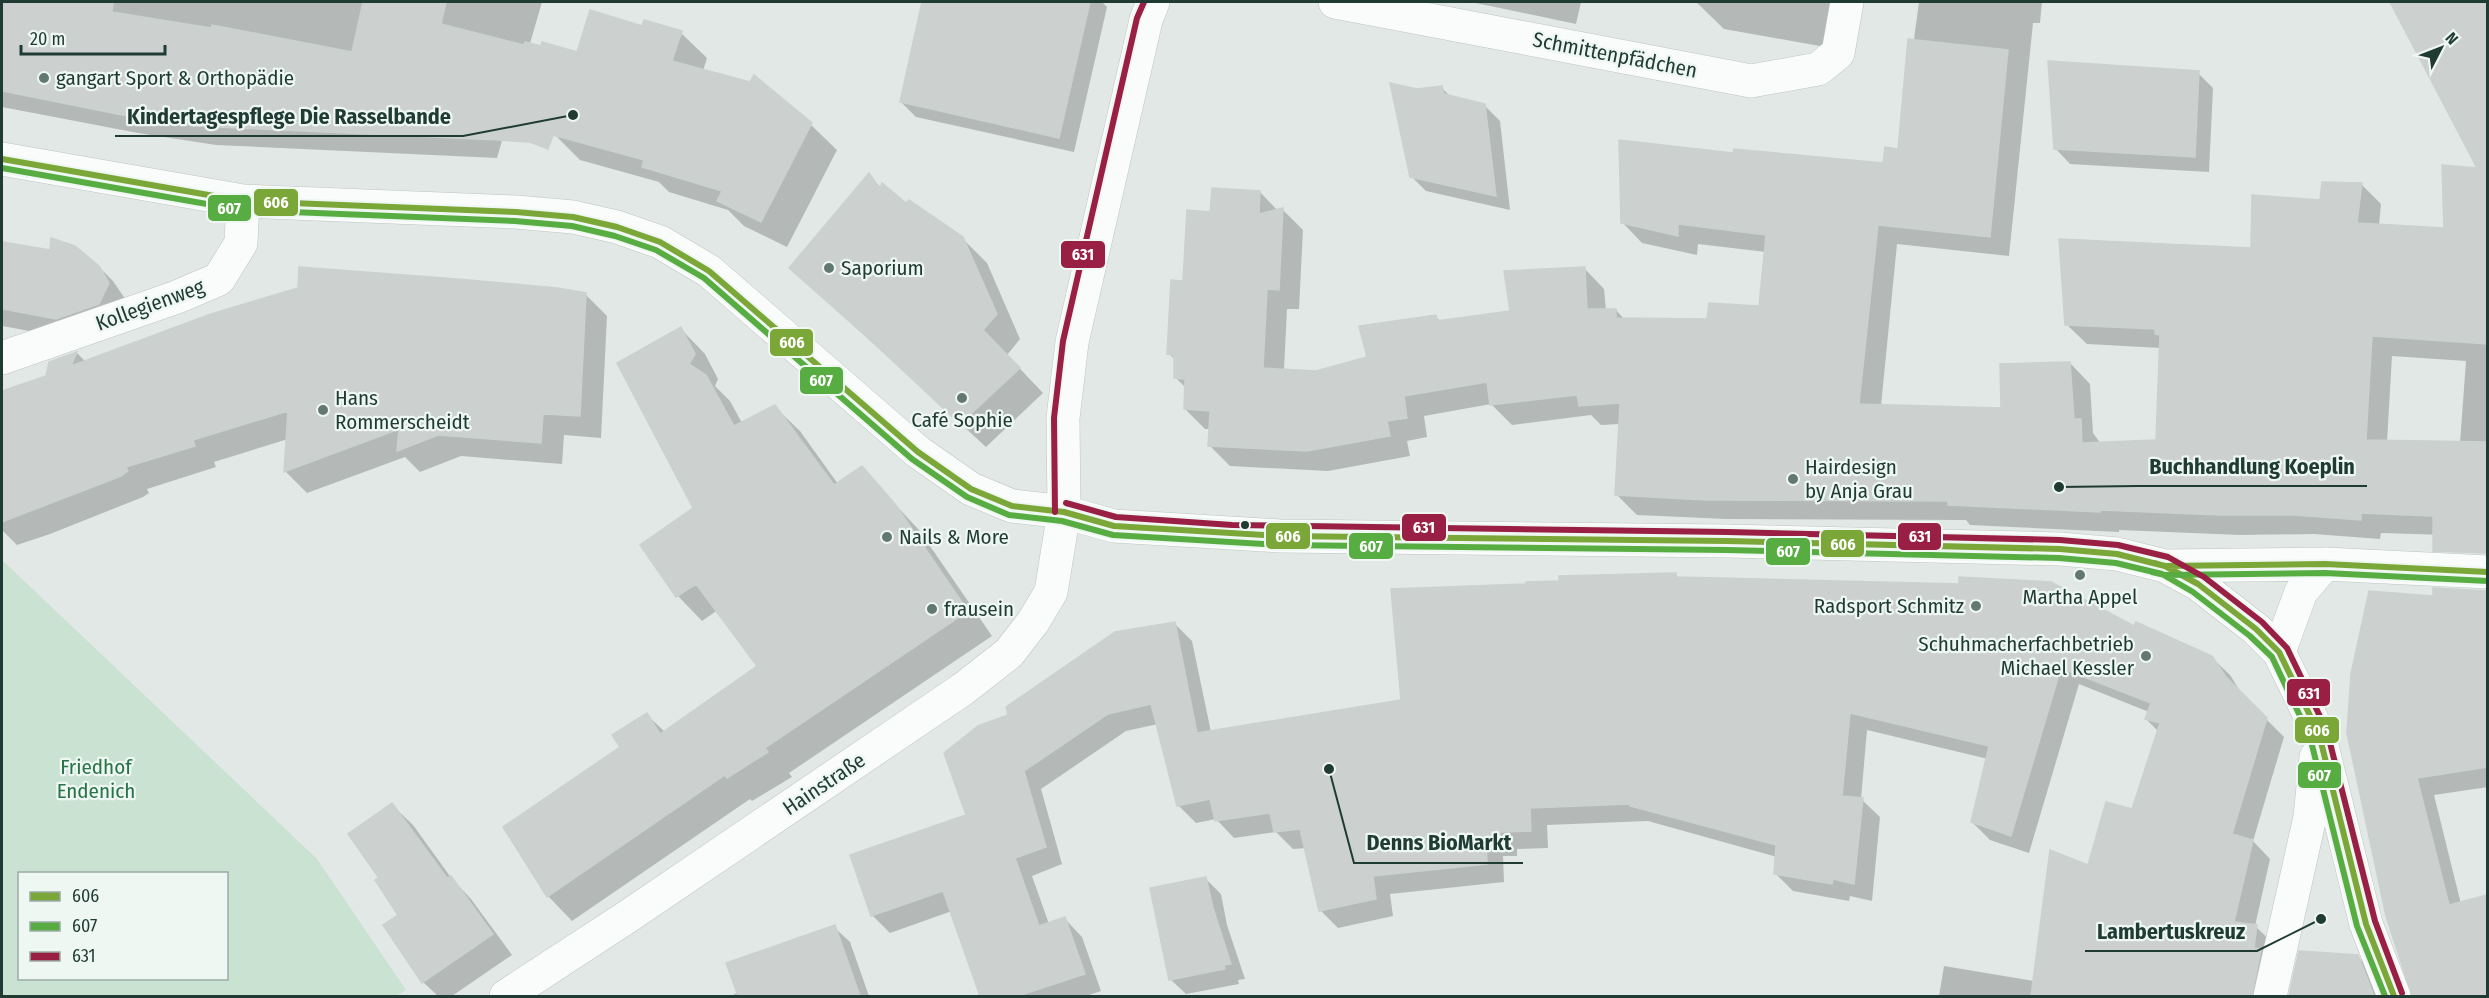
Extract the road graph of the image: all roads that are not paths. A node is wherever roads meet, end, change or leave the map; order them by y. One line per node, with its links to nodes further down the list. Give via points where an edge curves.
1 (1153, 2): 7 (street, Hainstraße, via 1072,342 1063,418)
2 (1335, 2): 3 (street, Schmittenpfädchen, via 1751,81 1818,69 1832,58 1838,53)
3 (1846, 2)
4 (2, 159): 5 (street)
5 (243, 201): 6 (street, Kollegienweg, via 241,243 219,279); 7 (street, via 573,217 660,242 709,271 918,452 971,489 1011,506)
6 (2, 358)
7 (1064, 512): 9 (street, via 1114,526 1232,534 2030,548 2117,554); 13 (street, Hainstraße, via 1051,592 1010,653 953,696)
8 (2325, 564): 9 (street); 10 (street); 11 (street, via 2301,592)
9 (2165, 566): 11 (street, via 2198,584)
10 (2487, 572)
11 (2279, 652): 12 (street)
12 (2319, 734): 14 (street, via 2310,817); 15 (street, via 2366,924)
13 (506, 996)
14 (2270, 996)
15 (2394, 996)

